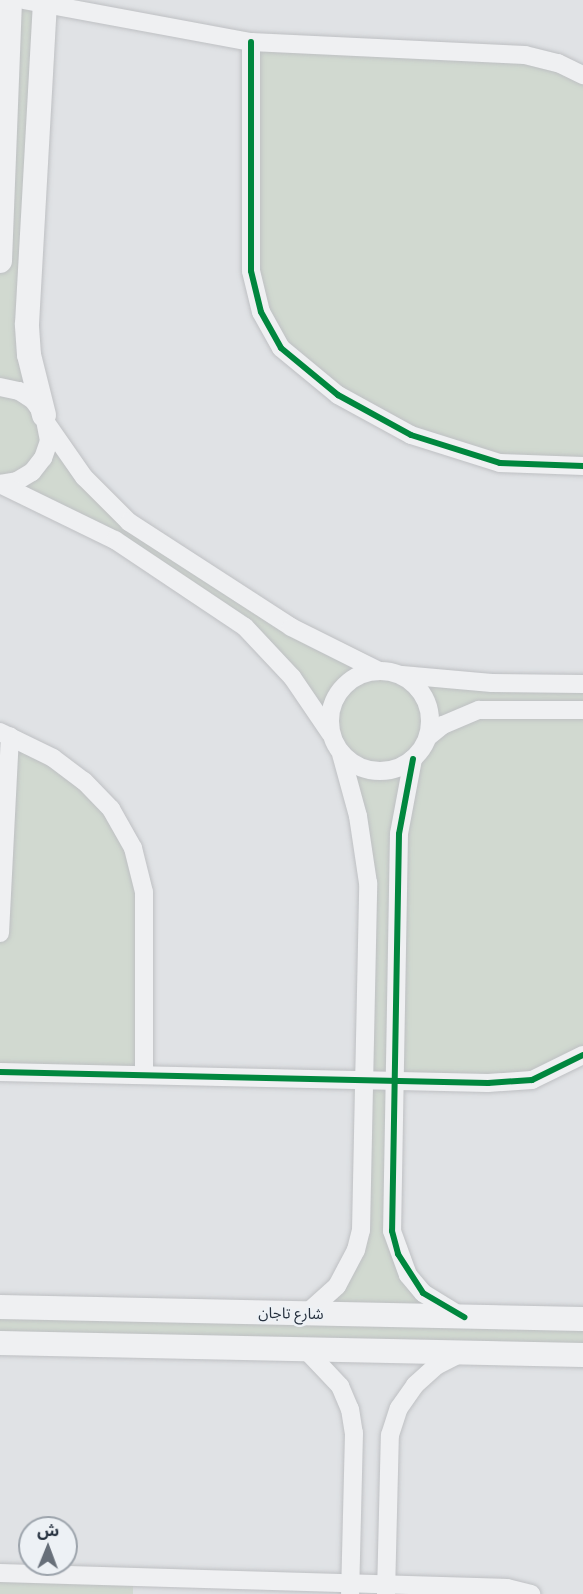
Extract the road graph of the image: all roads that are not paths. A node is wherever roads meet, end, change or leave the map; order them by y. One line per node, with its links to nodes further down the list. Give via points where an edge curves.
1 (10, 0): 5 (street)
2 (38, 2): 3 (street); 7 (street, via 27,324 29,355)
3 (250, 42): 4 (street, via 525,55 558,63); 8 (street, via 251,271 261,312 281,348 338,395 411,435 500,463)
4 (583, 75)
5 (0, 261)
6 (0, 387): 7 (street, via 19,391 33,400)
7 (46, 419): 9 (street, via 48,441 43,458 32,472 17,481); 10 (street, via 84,477 129,522 291,627)
8 (583, 466)
9 (0, 484): 14 (street, via 116,540 245,627 292,677)
10 (379, 671): 11 (street); 14 (street, via 350,680 340,690 332,703)
11 (398, 674): 12 (street, via 492,683); 16 (street, via 409,680 426,700)
12 (583, 684)
13 (583, 710): 16 (street, via 479,710 442,725)
14 (330, 733): 17 (street)
15 (5, 734): 19 (street); 22 (street, via 53,758 84,781 111,809 133,848 144,892)
16 (428, 737): 18 (street)
17 (341, 754): 18 (street, via 368,771 392,770); 23 (street, via 356,805 368,883)
18 (414, 759): 24 (street, via 399,834)
19 (0, 933)
20 (583, 1055): 24 (street, via 574,1063 532,1080)
21 (0, 1072): 22 (street)
22 (144, 1075): 23 (street)
23 (364, 1080): 24 (street); 26 (street, via 361,1230 338,1286)
24 (396, 1081): 27 (street, via 392,1232 398,1254 423,1293)
25 (0, 1307): 26 (street, شارع تاجان)
26 (308, 1313): 27 (street, شارع تاجان)
27 (464, 1317): 28 (street, شارع تاجان)
28 (576, 1319): 32 (street)
29 (0, 1343): 30 (street)
30 (306, 1350): 31 (street); 35 (street, via 340,1386 350,1409 354,1433)
31 (461, 1353): 32 (street); 36 (street, via 436,1366 415,1385 399,1408 390,1435)
32 (576, 1355)
33 (0, 1573): 34 (street)
34 (133, 1586): 35 (street)
35 (350, 1589): 36 (street)
36 (387, 1589): 37 (street, via 507,1588)
37 (531, 1594)

